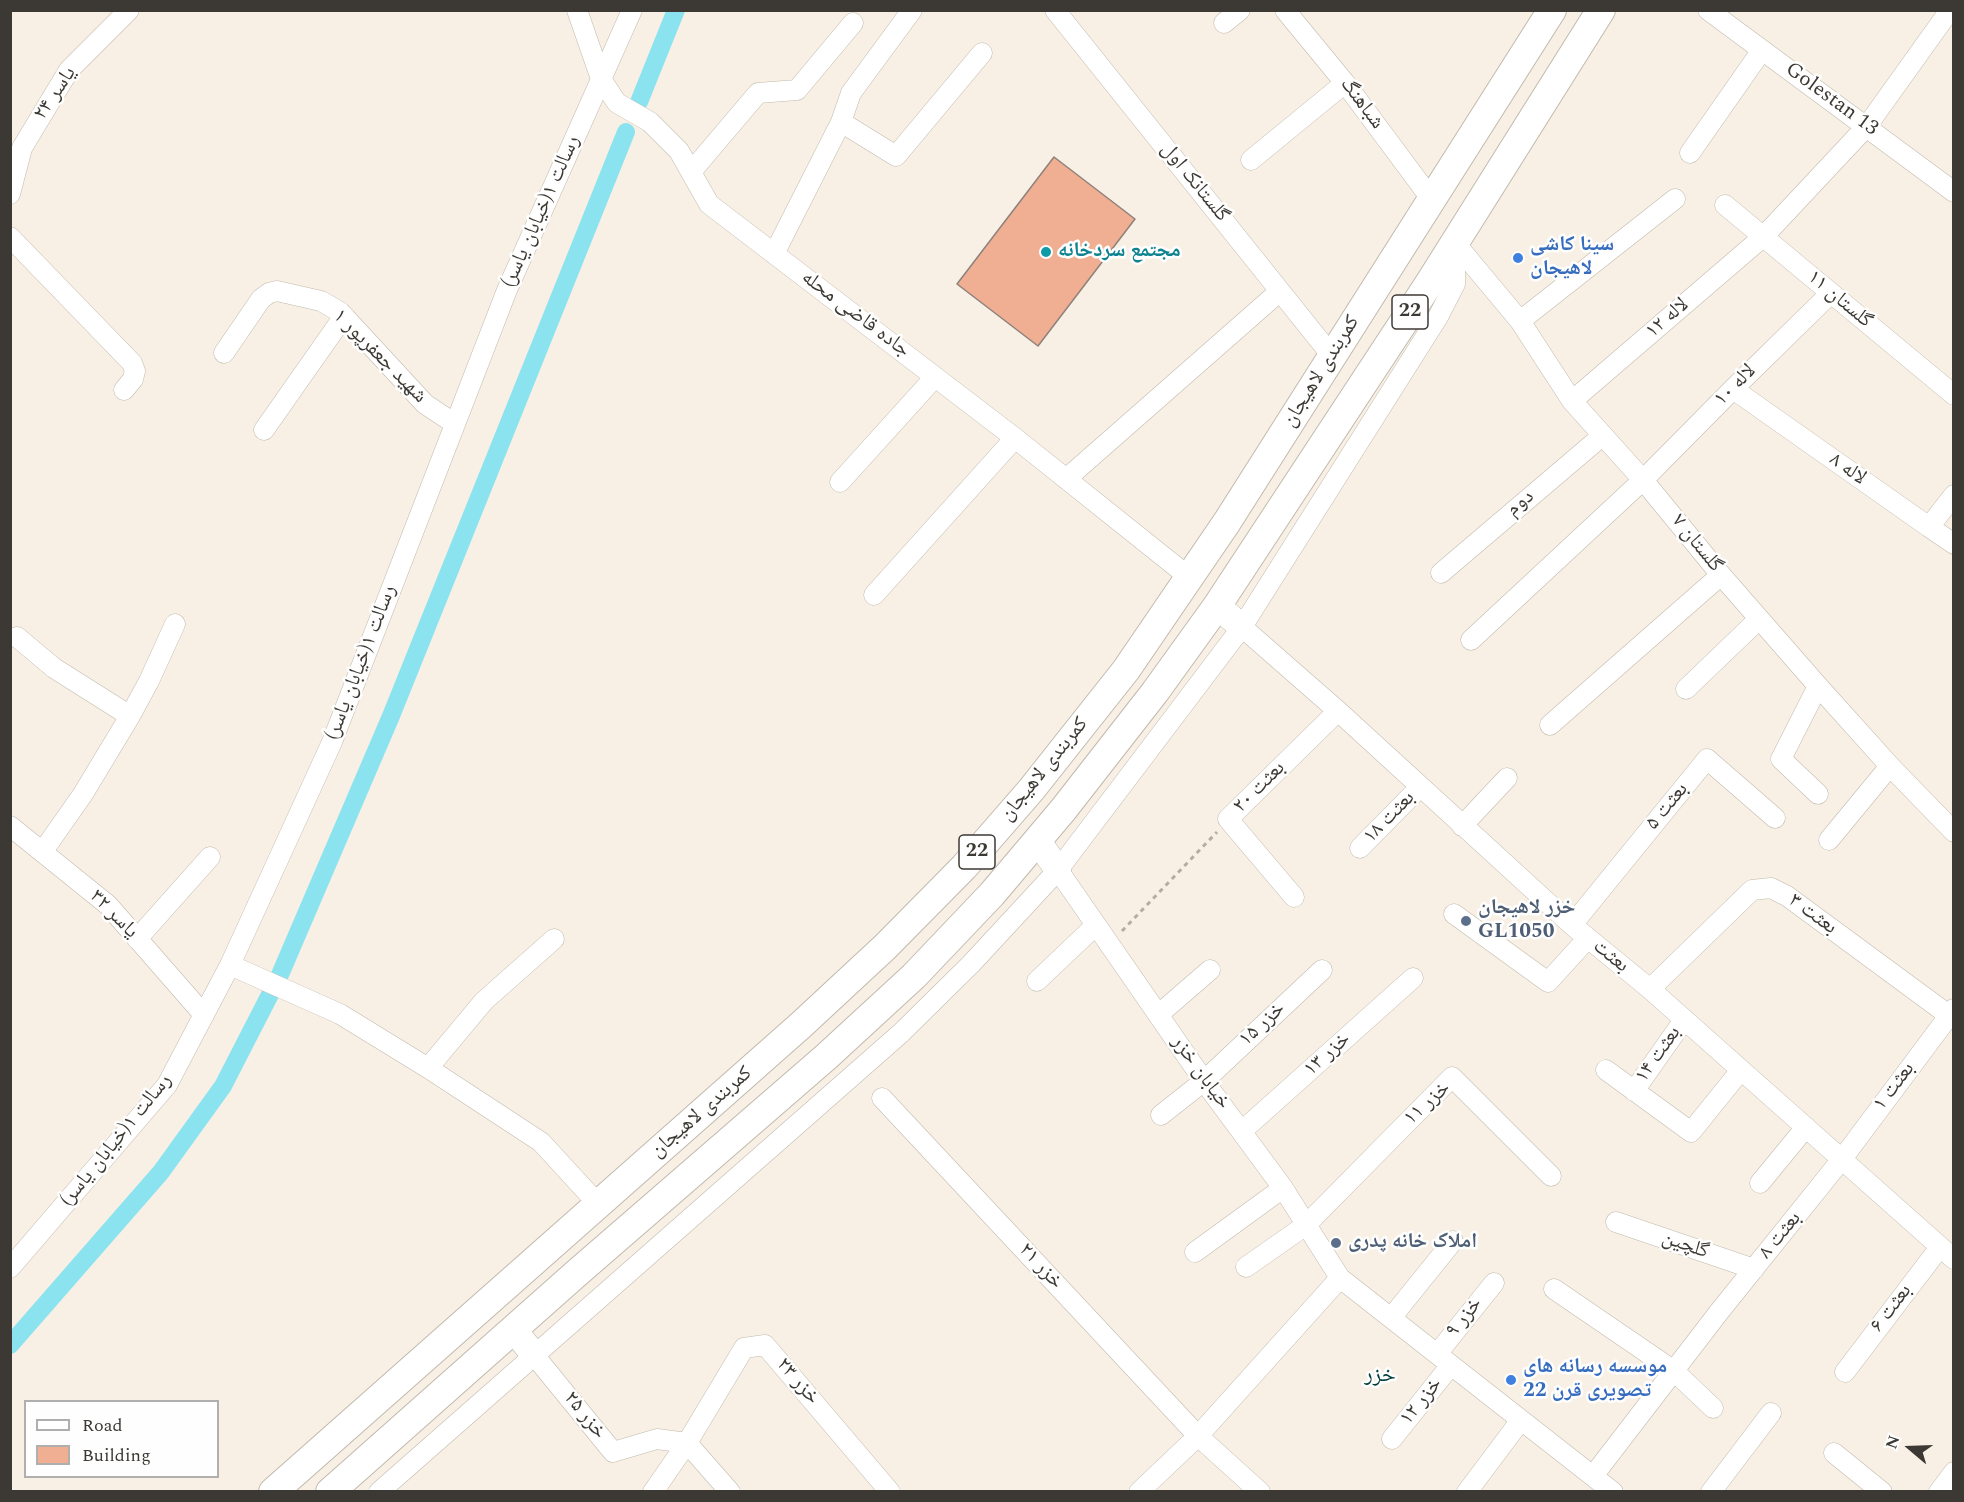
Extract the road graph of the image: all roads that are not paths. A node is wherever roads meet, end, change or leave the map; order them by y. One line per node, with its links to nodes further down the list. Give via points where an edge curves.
1 (129, 10): 26 (street, یاسر ۲۴, via 69,70 22,148)
2 (577, 10): 17 (street, جاده قاضی محله)
3 (632, 10): 17 (street, رسالت ۱(خیابان یاسر))
4 (912, 10): 20 (street, via 851,93)
5 (1055, 10): 34 (street, گلستانک اول)
6 (1240, 10): 13 (street)
7 (1285, 10): 18 (street, شباهنگ)
8 (1552, 10): 16 (highway, کمربندی لاهیجان / 22)
9 (1601, 10): 19 (highway, کمربندی لاهیجان / 22)
10 (1708, 10): 14 (street, Golestan 13)
11 (1950, 10): 21 (street, لاله ۱۲)
12 (853, 23): 24 (street, via 796,90 758,93)
13 (1224, 23)
14 (1762, 50): 21 (street, Golestan 13); 22 (street)
15 (982, 53): 20 (street, via 896,156)
16 (1514, 70): 19 (highway); 28 (highway, کمربندی لاهیجان / 22)
17 (601, 79): 24 (street, جاده قاضی محله, via 616,103 651,122 679,151); 45 (street, رسالت ۱(خیابان یاسر), via 507,290)
18 (1346, 83): 23 (street); 28 (street, شباهنگ)
19 (1549, 93): 32 (highway, کمربندی لاهیجان / 22)
20 (841, 122): 33 (street)
21 (1867, 126): 25 (street, Golestan 13); 30 (street, لاله ۱۲)
22 (1690, 153)
23 (1251, 160)
24 (691, 172): 33 (street, جاده قاضی محله, via 709,204)
25 (1953, 192)
26 (10, 194)
27 (1675, 199): 37 (street)
28 (1432, 200): 39 (highway, کمربندی لاهیجان / 22)
29 (1725, 205): 30 (street, گلستان ۱۱)
30 (1764, 236): 35 (street, گلستان ۱۱); 44 (street, لاله ۱۲)
31 (10, 237): 42 (street, via 132,363 133,379)
32 (1455, 243): 37 (street, گلستان ۷); 59 (highway, کمربندی لاهیجان / 22); 62 (street, via 1455,284 1438,317)
33 (774, 254): 40 (street, جاده قاضی محله)
34 (1280, 291): 39 (street, گلستانک اول); 49 (street)
35 (1831, 293): 41 (street, لاله ۱۰); 43 (street, گلستان ۱۱)
36 (344, 316): 38 (street, شهید جعفرپور ۱, via 321,301 277,291 269,293); 45 (street, شهید جعفرپور ۱, via 425,404); 46 (street)
37 (1520, 321): 44 (street, گلستان ۷)
38 (224, 353)
39 (1332, 356): 57 (highway, کمربندی لاهیجان / 22)
40 (936, 377): 48 (street, جاده قاضی محله); 51 (street)
41 (1733, 389): 50 (street, لاله ۱۰); 53 (street, لاله ۸)
42 (124, 390)
43 (1953, 396)
44 (1572, 401): 47 (street, گلستان ۷)
45 (455, 424): 91 (street, رسالت ۱(خیابان یاسر), via 332,742)
46 (264, 430)
47 (1602, 436): 50 (street, گلستان ۷); 55 (street, دوم)
48 (1015, 438): 49 (street, جاده قاضی محله); 58 (street)
49 (1066, 479): 57 (street, جاده قاضی محله)
50 (1643, 480): 56 (street, گلستان ۷); 64 (street, لاله ۱۰)
51 (840, 482)
52 (1953, 495): 53 (street)
53 (1929, 527): 54 (street, لاله ۸)
54 (1953, 544)
55 (1441, 573)
56 (1721, 575): 60 (street, گلستان ۷); 69 (street)
57 (1189, 577): 114 (highway, کمربندی لاهیجان / 22, via 1126,670 964,867 801,1025)
58 (874, 594)
59 (1217, 606): 62 (main road); 78 (highway, کمربندی لاهیجان / 22, via 1155,692)
60 (1759, 619): 65 (street, گلستان ۷); 66 (street)
61 (175, 624): 68 (street)
62 (1242, 627): 67 (street, بعثت); 83 (street)
63 (17, 637): 68 (street, via 54,668)
64 (1471, 640)
65 (1818, 686): 70 (street, گلستان ۷); 73 (street, via 1781,759)
66 (1686, 689)
67 (1338, 711): 72 (street, بعثت); 84 (street, بعثت ۲۰, via 1228,819)
68 (130, 716): 81 (street)
69 (1550, 725)
70 (1890, 766): 77 (street, گلستان ۷); 79 (street)
71 (1507, 777): 75 (street)
72 (1420, 787): 75 (street, بعثت); 80 (street, بعثت ۱۸)
73 (1818, 795)
74 (1775, 818): 87 (street, بعثت ۵, via 1707,759)
75 (1462, 826): 87 (street, بعثت)
76 (12, 830): 81 (street, یاسر ۳۲)
77 (1953, 832)
78 (1038, 840): 83 (main road); 127 (highway, کمربندی لاهیجان / 22, via 914,976)
79 (1829, 840)
80 (1360, 848)
81 (43, 851): 88 (street, یاسر ۳۲, via 108,905)
82 (210, 857): 88 (street)
83 (1058, 870): 86 (street, خیابان خزر); 128 (street, via 901,1033)
84 (1294, 897)
85 (1454, 914): 90 (street, via 1548,982)
86 (1096, 925): 95 (street); 99 (street, خیابان خزر)
87 (1572, 925): 90 (street, بعثت)
88 (137, 939): 98 (street, یاسر ۳۲)
89 (554, 939): 101 (street, via 484,1001)
90 (1587, 939): 96 (street, بعثت)
91 (230, 966): 98 (street, رسالت ۱(خیابان یاسر)); 101 (street, via 340,1014)
92 (1210, 970): 99 (street)
93 (1322, 970): 104 (street, خزر ۱۵)
94 (1413, 978): 109 (street, خزر ۱۳)
95 (1037, 981)
96 (1650, 989): 97 (street, بعثت ۳, via 1752,890 1770,888 1787,896); 100 (street, بعثت)
97 (1952, 1014): 110 (street, بعثت ۱)
98 (204, 1015): 121 (street, رسالت ۱(خیابان یاسر), via 167,1085)
99 (1158, 1015): 104 (street, خیابان خزر)
100 (1684, 1020): 103 (street, بعثت); 105 (street, بعثت ۱۴)
101 (428, 1068): 114 (street, via 541,1143)
102 (1606, 1070): 105 (street)
103 (1741, 1070): 105 (street, via 1691,1132); 108 (street, بعثت)
104 (1203, 1081): 107 (street, خزر ۱۵); 109 (street, خیابان خزر)
105 (1634, 1091)
106 (882, 1098): 135 (street, خزر ۲۱)
107 (1161, 1115)
108 (1806, 1127): 110 (street, بعثت); 112 (street)
109 (1242, 1131): 113 (street, خیابان خزر)
110 (1842, 1159): 119 (street, بعثت); 122 (street, بعثت ۸)
111 (1551, 1176): 116 (street, خزر ۱۱, via 1452,1077)
112 (1761, 1183)
113 (1283, 1188): 116 (street, خیابان خزر); 118 (street)
114 (598, 1204): 141 (highway, کمربندی لاهیجان / 22)
115 (1616, 1222): 122 (street, گلچین)
116 (1306, 1225): 120 (street); 123 (street, خیابان خزر)
117 (1453, 1241): 126 (street)
118 (1196, 1252)
119 (1946, 1253): 131 (street, بعثت ۶)
120 (1246, 1267)
121 (10, 1268)
122 (1754, 1269): 130 (street, بعثت ۸)
123 (1340, 1278): 126 (street, خیابان خزر); 135 (street)
124 (1494, 1283): 129 (street, خزر ۹)
125 (1554, 1288): 130 (street)
126 (1391, 1318): 129 (street, خیابان خزر)
127 (514, 1330): 128 (main road); 142 (highway, کمربندی لاهیجان / 22)
128 (534, 1355): 137 (street, خزر ۲۵, via 614,1452 657,1439); 143 (street)
129 (1444, 1359): 134 (street, خیابان خزر); 136 (street, خزر ۱۲)
130 (1674, 1371): 132 (street); 140 (street, بعثت ۸)
131 (1845, 1372)
132 (1713, 1408)
133 (1771, 1413): 151 (street)
134 (1521, 1420): 140 (street, خیابان خزر); 149 (street)
135 (1198, 1436): 147 (street); 148 (street, خزر ۲۱)
136 (1392, 1439)
137 (687, 1443): 144 (street); 145 (street); 146 (street, خزر ۲۳, via 744,1348 765,1345)
138 (1834, 1453): 152 (street)
139 (1953, 1472): 153 (street)
140 (1593, 1476): 150 (street, خیابان خزر)
141 (273, 1491)
142 (330, 1491)
143 (379, 1491)
144 (653, 1491)
145 (730, 1491)
146 (890, 1491)
147 (1139, 1491)
148 (1260, 1491)
149 (1467, 1491)
150 (1613, 1491)
151 (1711, 1491)
152 (1882, 1491)
153 (1939, 1491)

